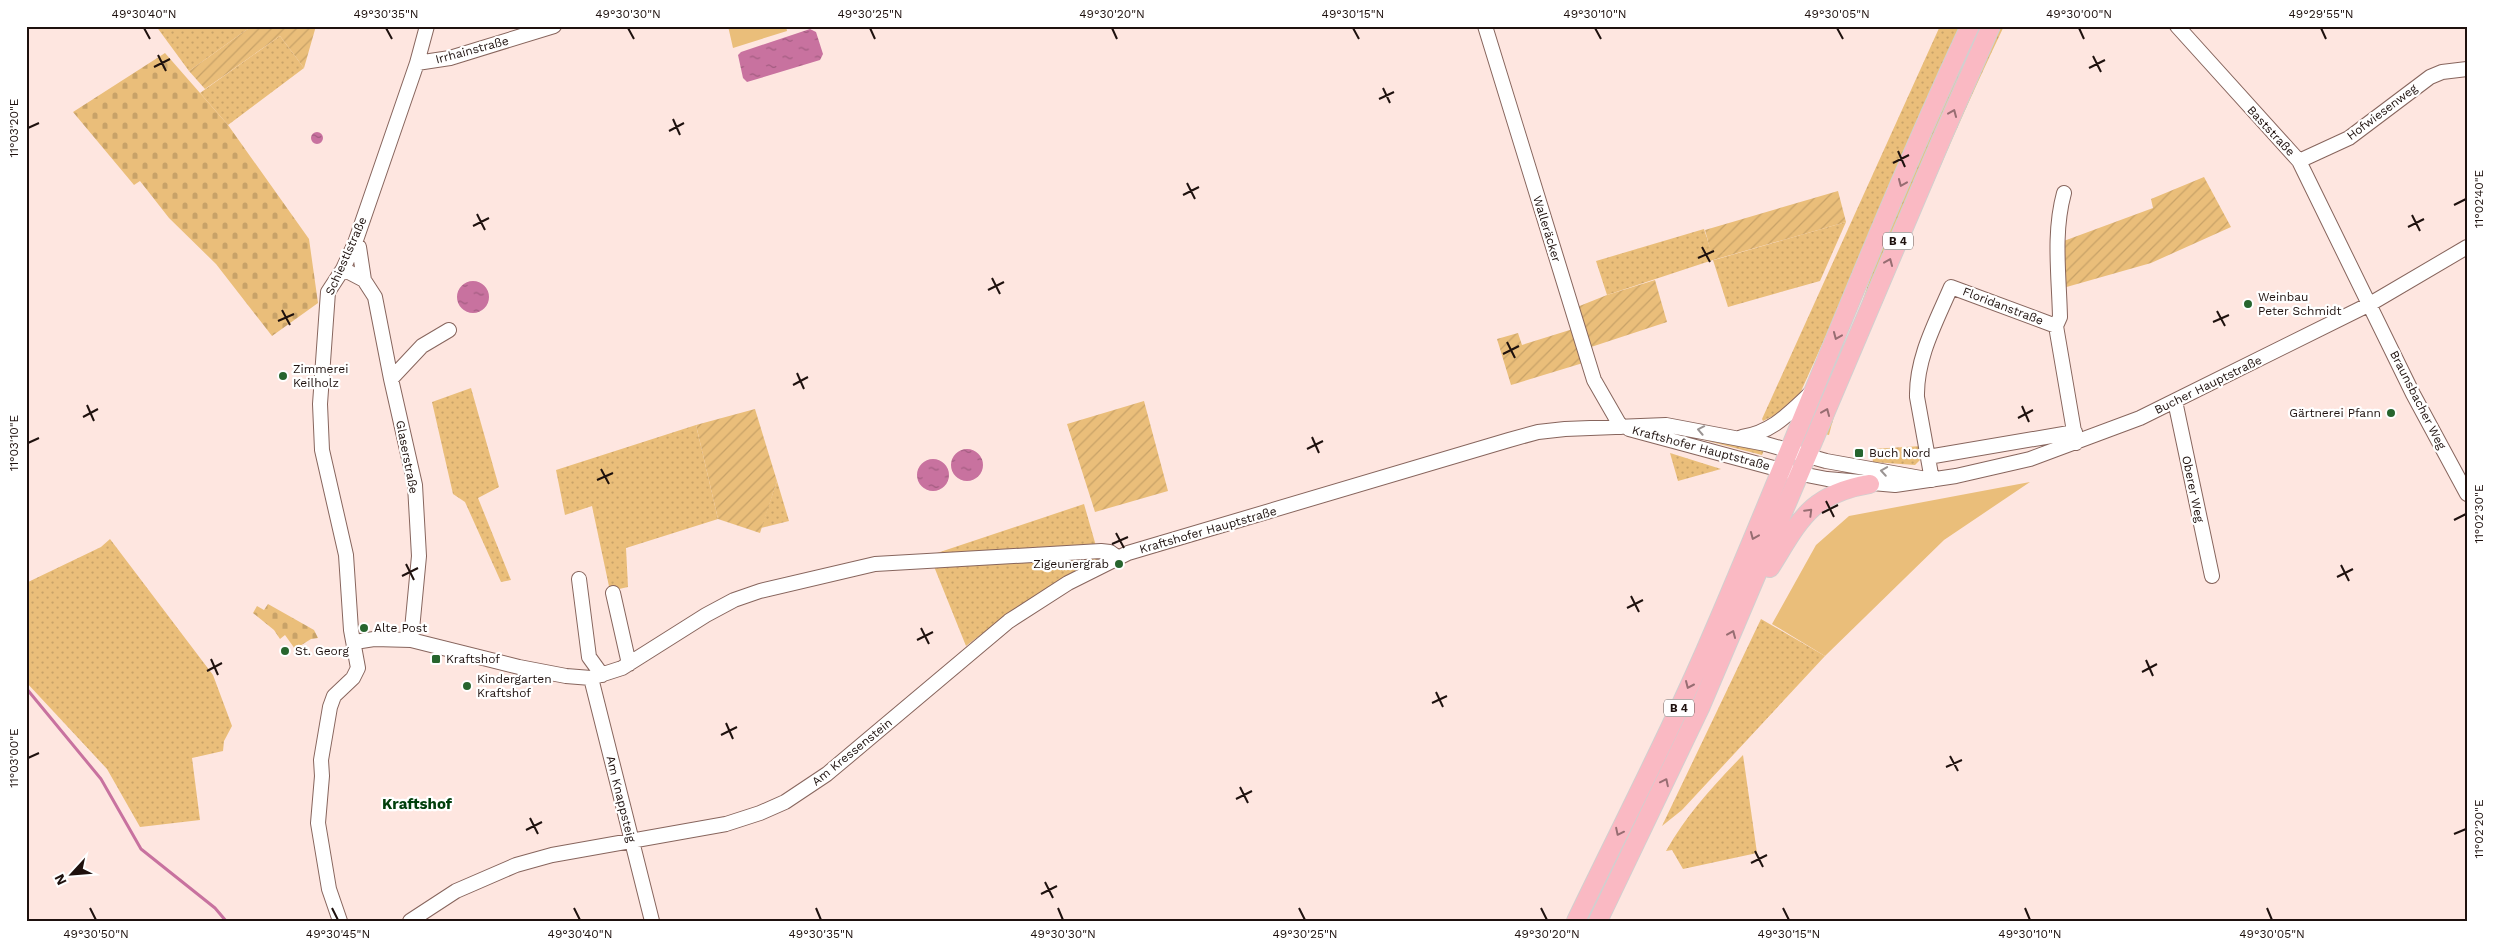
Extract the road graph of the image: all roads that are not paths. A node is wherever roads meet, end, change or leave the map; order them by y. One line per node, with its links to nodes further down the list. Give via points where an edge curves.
1 (427, 26): 7 (street, Schiestlstraße)
2 (554, 26): 7 (street, Irrhainstraße, via 450,58)
3 (1485, 26): 21 (street, Walleräcker, via 1594,380)
4 (1970, 26): 19 (main road, B 4, one-way to 19)
5 (1991, 26): 25 (main road, B 4, one-way to 5)
6 (2177, 26): 9 (street, Baststraße)
7 (417, 63): 11 (street, Schiestlstraße)
8 (2467, 69): 9 (street, Hofwiesenweg, via 2430,77 2348,138)
9 (2298, 161): 15 (street, Baststraße)
10 (2064, 193): 16 (street, via 2057,238 2060,317)
11 (355, 243): 13 (street, Schiestlstraße); 14 (street, Glaserstraße, via 359,247)
12 (2467, 247): 15 (street, Bucher Hauptstraße)
13 (343, 269): 14 (street); 38 (street, Schiestlstraße, via 328,292 320,404 322,450 346,555 351,630)
14 (364, 280): 18 (street, Glaserstraße, via 375,296)
15 (2370, 304): 20 (street, Bucher Hauptstraße); 31 (street, Braunsbacher Weg, via 2413,394)
16 (2056, 326): 22 (street); 26 (street, Floridanstraße, via 1950,287 1921,358 1916,385)
17 (449, 330): 18 (street, via 422,346)
18 (391, 379): 37 (street, Glaserstraße, via 415,485 419,556)
19 (1814, 391): 23 (street, via 1776,425 1757,434); 24 (main road, B 4)
20 (2175, 401): 22 (street, Bucher Hauptstraße, via 2140,418); 33 (street, Oberer Weg)
21 (1621, 427): 23 (street, Kraftshofer Hauptstraße, one-way to 21, via 1666,425); 27 (street, Kraftshofer Hauptstraße); 32 (street, Kraftshofer Hauptstraße, via 1565,429 1528,435)
22 (2075, 437): 26 (street, Bucher Hauptstraße); 29 (street, Bucher Hauptstraße, via 2030,459)
23 (1736, 438): 24 (street, Kraftshofer Hauptstraße)
24 (1789, 451): 25 (street, Kraftshofer Hauptstraße); 27 (main road, B 4)
25 (1806, 457): 28 (main road, B 4); 29 (street, Bucher Hauptstraße, one-way to 25)
26 (1928, 457): 29 (street)
27 (1781, 470): 28 (street, Kraftshofer Hauptstraße); 45 (main road, B 4, one-way to 45, via 1678,709)
28 (1799, 474): 30 (street, Bucher Hauptstraße); 36 (main road, B 4)
29 (1932, 480): 30 (street, Bucher Hauptstraße, via 1896,485)
30 (1870, 484): 36 (main road, B 4, one-way to 30, via 1769,569 1799,522 1820,501 1848,488)
31 (2467, 494)
32 (1117, 557): 39 (street, via 1101,550 875,564 734,600); 41 (street, Am Kressenstein, via 1052,592 1004,624 832,770 800,793 738,821)
33 (2212, 576)
34 (580, 580): 40 (street, via 589,657)
35 (613, 593): 39 (street)
36 (1749, 593): 46 (main road, B 4, one-way to 36, via 1691,729)
37 (411, 640): 38 (street); 40 (street, via 519,667 566,676)
38 (355, 642): 42 (street, via 358,668 353,678 334,696 321,760 318,823 329,889)
39 (629, 664): 40 (street)
40 (596, 676): 41 (street, Am Knappsteig)
41 (631, 841): 43 (street, Am Kressenstein, via 516,865 456,891); 44 (street, Am Knappsteig)
42 (340, 921)
43 (410, 921)
44 (652, 921)
45 (1576, 921)
46 (1598, 921)

